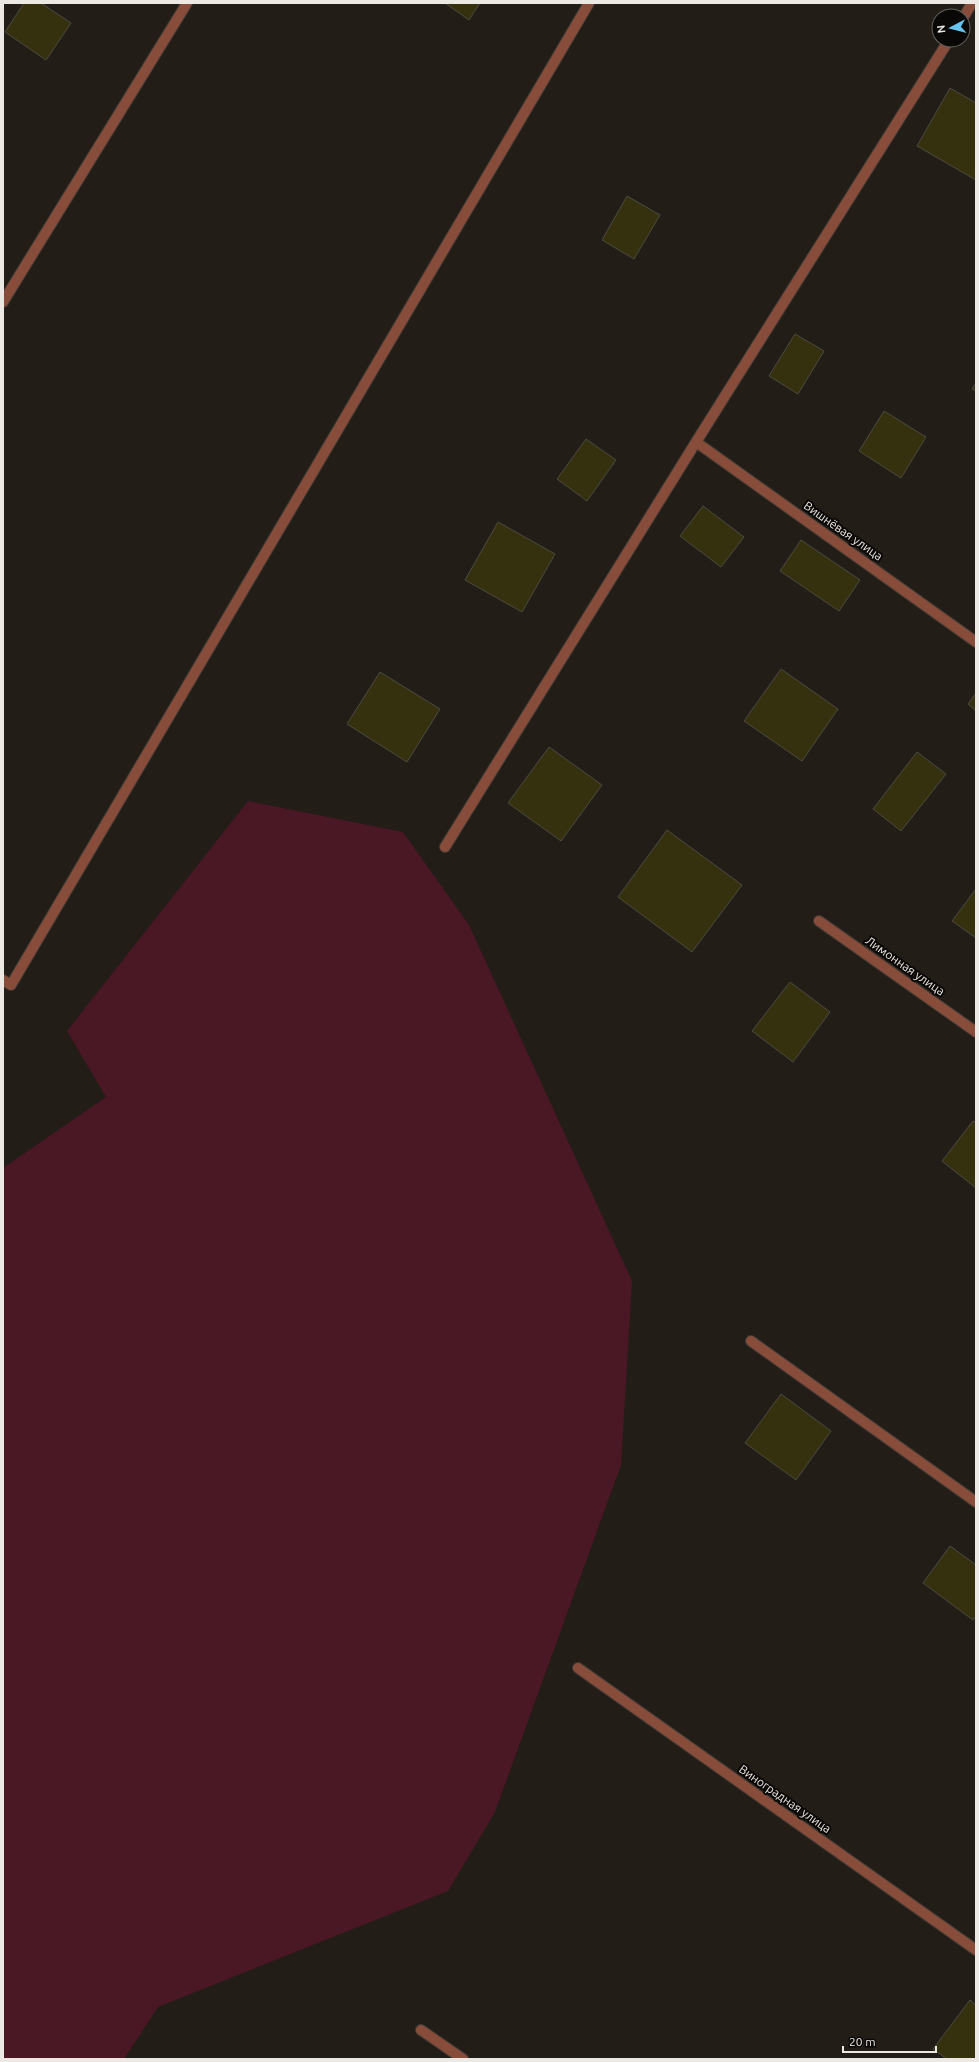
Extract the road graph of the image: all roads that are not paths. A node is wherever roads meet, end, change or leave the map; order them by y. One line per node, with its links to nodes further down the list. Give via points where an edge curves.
1 (187, 3): 4 (street)
2 (589, 3): 9 (street, via 11,985)
3 (944, 48): 5 (street)
4 (3, 302)
5 (696, 442): 6 (street, Вишнёвая улица); 7 (street)
6 (976, 642)
7 (445, 847)
8 (819, 921): 10 (street, Лимонная улица)
9 (3, 980)
10 (976, 1032)
11 (750, 1341): 12 (street)
12 (976, 1502)
13 (578, 1668): 14 (street, Виноградная улица)
14 (976, 1950)
15 (421, 2030): 16 (street)
16 (463, 2059)

